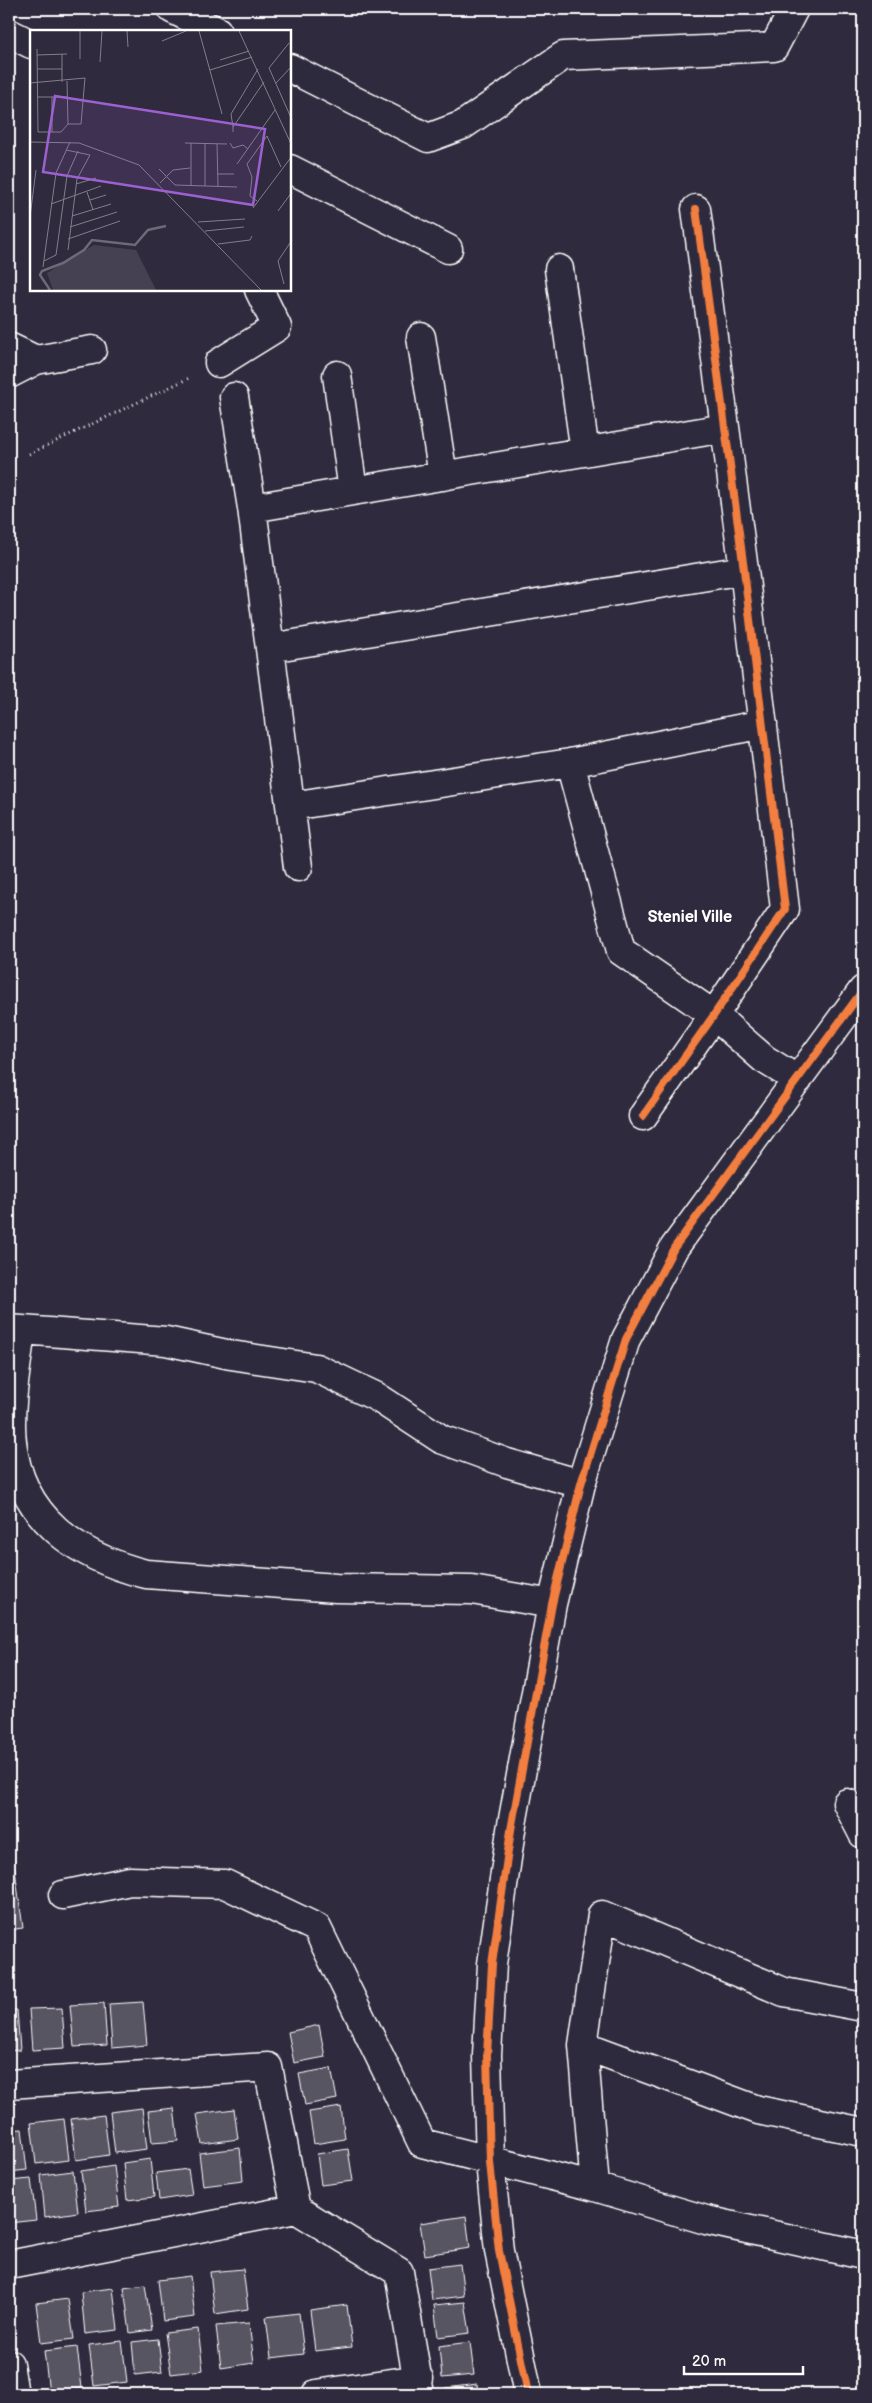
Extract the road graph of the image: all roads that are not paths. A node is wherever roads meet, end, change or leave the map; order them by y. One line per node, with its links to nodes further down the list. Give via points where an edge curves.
1 (172, 9): 3 (street)
2 (794, 9): 6 (street, via 774,47 563,56 463,125 428,138)
3 (215, 30)
4 (9, 34): 5 (street)
5 (30, 44)
6 (291, 69)
7 (291, 170): 9 (street)
8 (696, 209): 20 (street)
9 (448, 249)
10 (559, 269): 21 (street)
11 (259, 291): 16 (street, via 276,327)
12 (421, 337): 22 (street)
13 (9, 347): 15 (street)
14 (92, 350): 15 (street)
15 (36, 360): 17 (street)
16 (219, 364)
17 (9, 374)
18 (337, 375): 23 (street)
19 (234, 397): 24 (street)
20 (725, 428): 21 (street); 25 (street)
21 (585, 452): 22 (street)
22 (443, 476): 23 (street)
23 (353, 491): 24 (street)
24 (252, 508): 26 (street)
25 (744, 570): 26 (street); 27 (street)
26 (270, 648): 29 (street)
27 (763, 724): 28 (street); 32 (street, via 784,909)
28 (570, 763): 29 (street); 32 (street, via 621,951)
29 (292, 806): 30 (street)
30 (298, 867)
31 (863, 990): 33 (street)
32 (714, 1016): 33 (street, via 764,1059); 34 (street)
33 (798, 1080): 36 (street, via 674,1248 626,1339)
34 (643, 1116)
35 (15, 1330): 36 (street, via 166,1340 231,1355 316,1368 377,1397 441,1439 507,1464); 37 (street, via 12,1441 20,1480 30,1503 47,1523 96,1557 146,1574 336,1588 472,1590)
36 (580, 1484): 37 (street)
37 (552, 1604): 45 (street, via 511,1830 492,1964 487,2056)
38 (847, 1803): 39 (street)
39 (863, 1834)
40 (63, 1895): 45 (street, via 130,1882 226,1884 317,1928 422,2143)
41 (863, 2007): 42 (street, via 784,1992 602,1915)
42 (583, 2046): 44 (street, via 758,2110); 46 (street)
43 (9, 2084): 47 (street, via 268,2067)
44 (863, 2132)
45 (490, 2162): 46 (street); 54 (street, via 499,2251)
46 (595, 2187): 48 (street, via 706,2220)
47 (296, 2209): 49 (street); 51 (street, via 399,2272)
48 (863, 2255)
49 (9, 2265)
50 (9, 2364): 52 (street)
51 (419, 2387): 53 (street)
52 (14, 2394)
53 (316, 2394)
54 (528, 2394)

